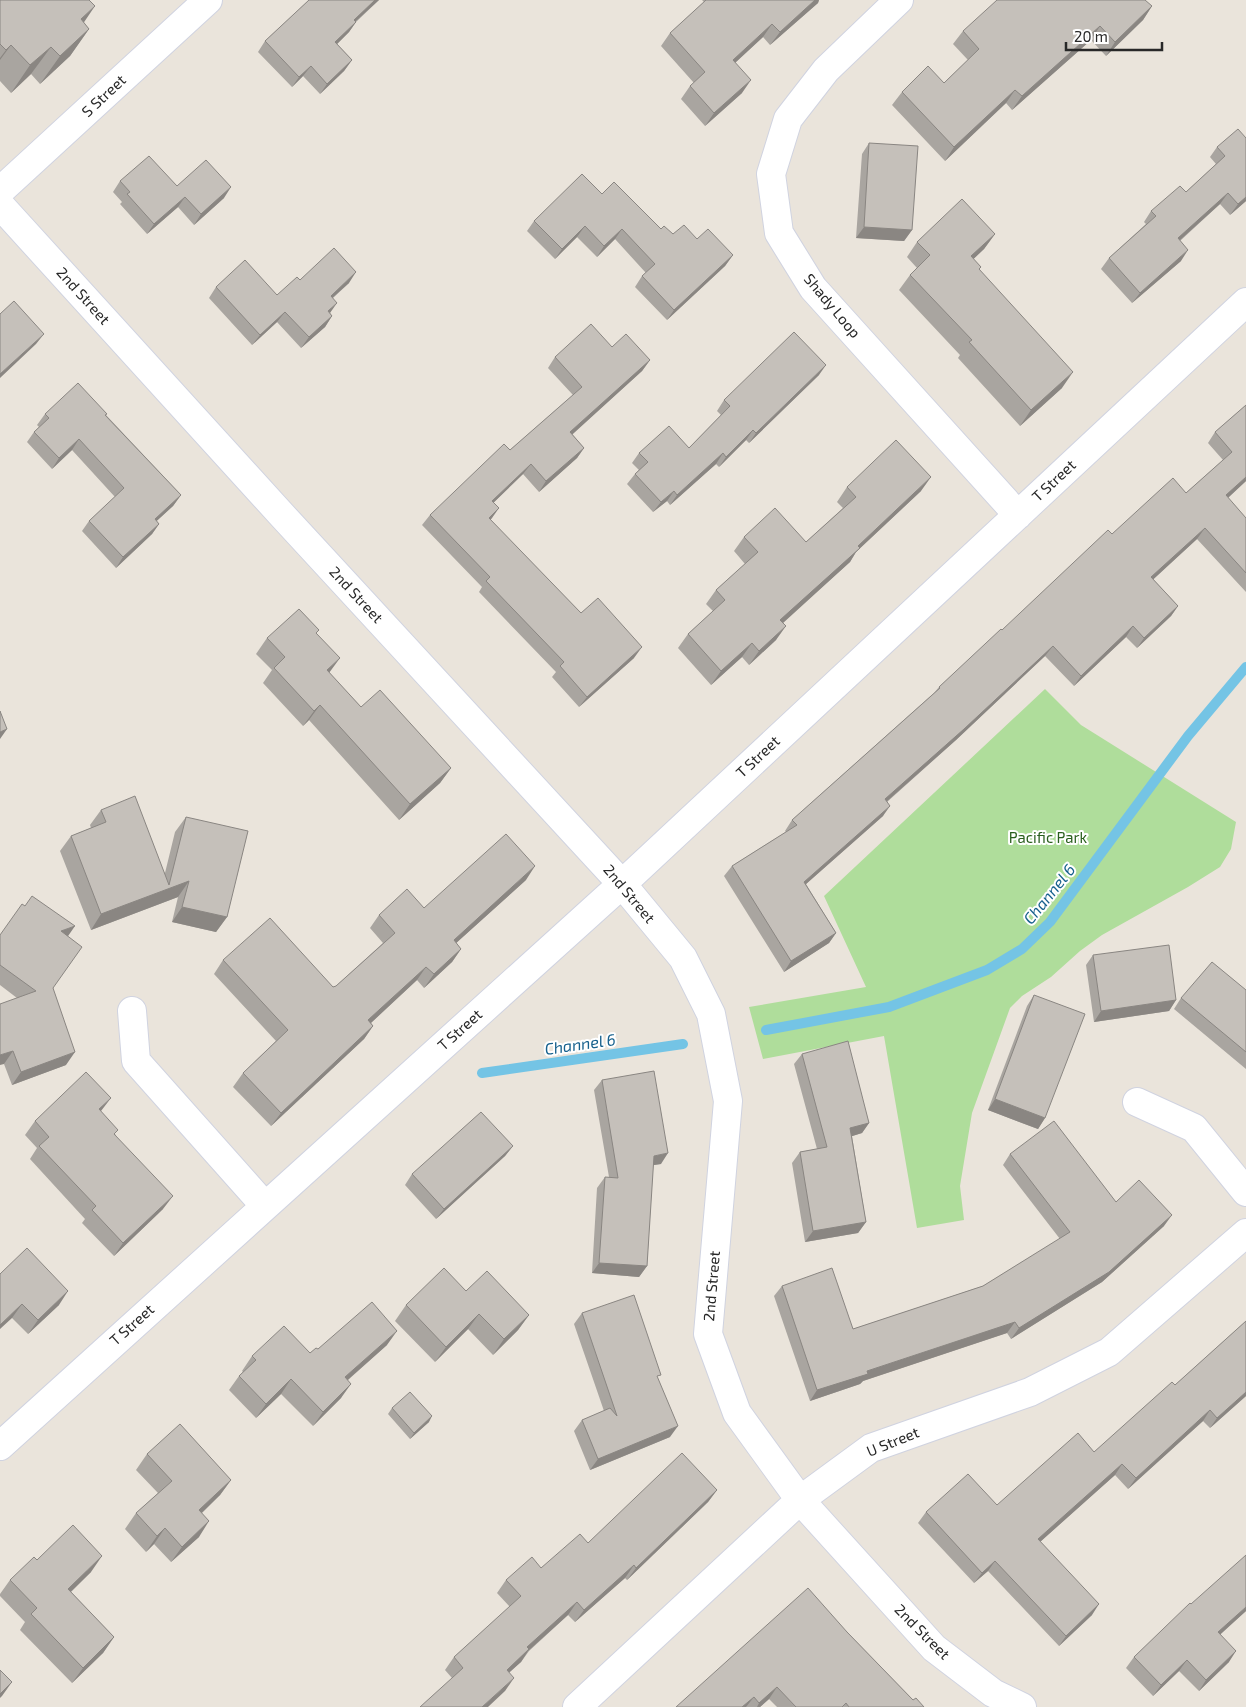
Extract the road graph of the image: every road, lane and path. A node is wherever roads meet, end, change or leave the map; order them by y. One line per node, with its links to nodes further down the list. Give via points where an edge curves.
1 (208, 0): 3 (street, S Street)
2 (900, 0): 6 (street, Shady Loop, via 826,70 788,119 772,174 780,233 813,288)
3 (0, 191)
4 (0, 205): 7 (street, 2nd Street)
5 (1246, 302): 6 (street, T Street)
6 (1018, 514): 7 (street, T Street)
7 (622, 884): 11 (street, T Street); 14 (street, 2nd Street, via 683,958 711,1014 728,1101 708,1334 737,1413)
8 (132, 1011): 11 (street, via 136,1061)
9 (1137, 1102): 10 (street, via 1194,1128)
10 (1246, 1192)
11 (265, 1206): 13 (street, T Street)
12 (1246, 1233): 14 (street, U Street, via 1109,1352 1030,1392 871,1448)
13 (0, 1446)
14 (800, 1500): 15 (street, U Street); 16 (street, 2nd Street, via 934,1648 992,1693)
15 (576, 1707)
16 (1022, 1707)

